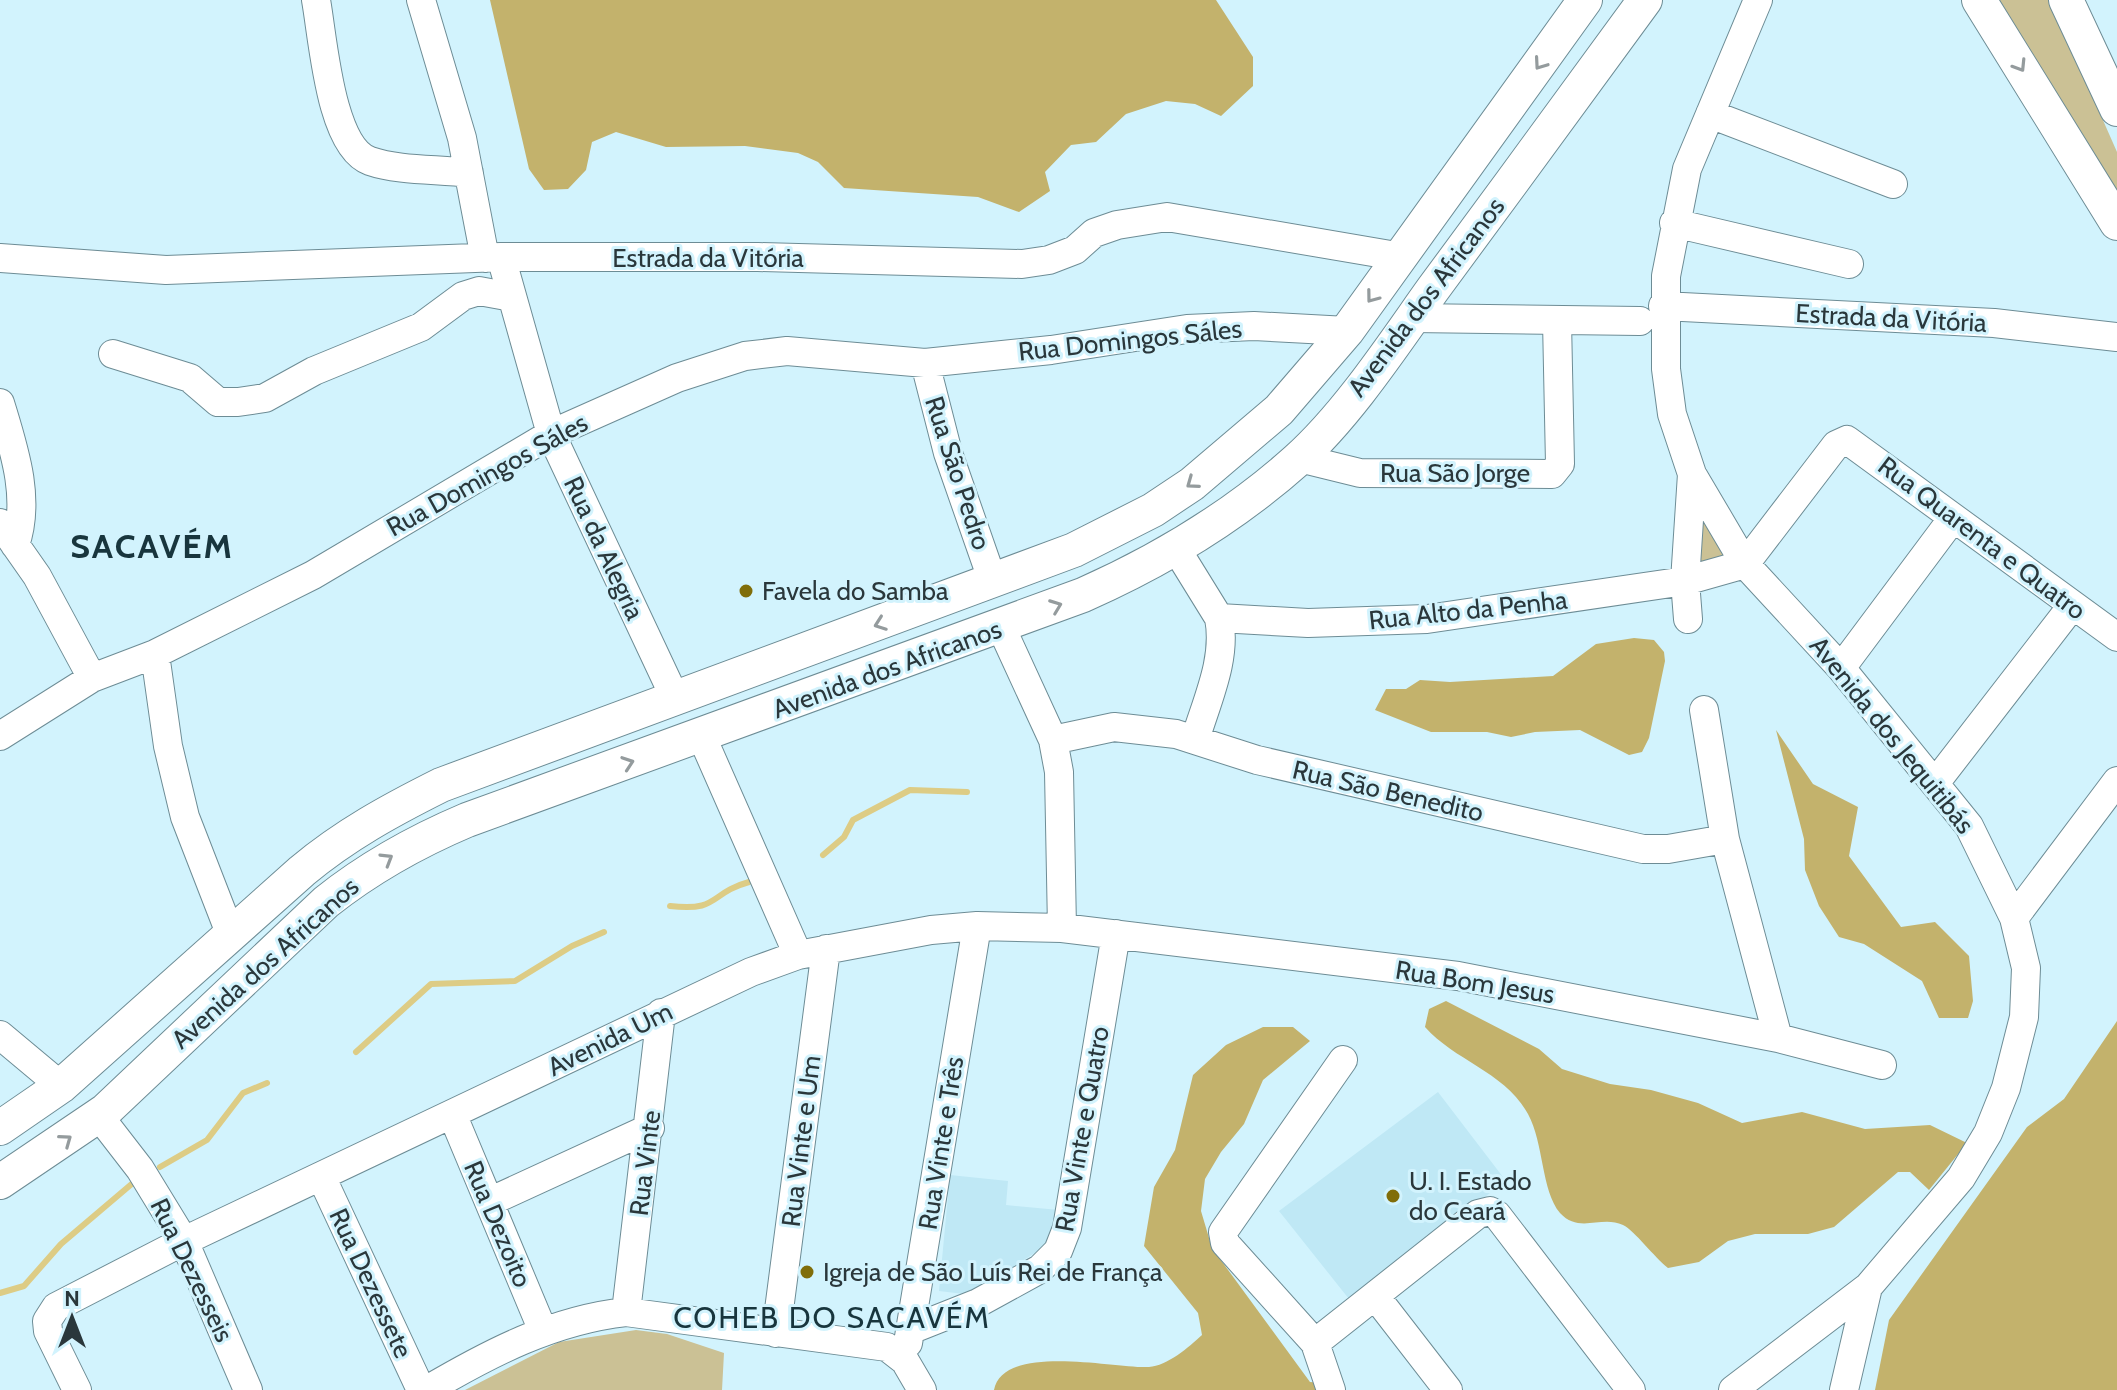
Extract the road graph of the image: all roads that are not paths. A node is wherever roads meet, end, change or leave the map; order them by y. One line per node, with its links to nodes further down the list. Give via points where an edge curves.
1 (316, 0): 10 (street, via 337,112 355,152 370,161)
2 (421, 0): 10 (street, Rua da Alegria)
3 (1585, 0): 14 (main road, Avenida dos Africanos, one-way to 14)
4 (1645, 0): 20 (main road, Avenida dos Africanos)
5 (1758, 0): 9 (street)
6 (1979, 0): 13 (main road, one-way to 13)
7 (2066, 0): 8 (main road)
8 (2117, 109)
9 (1710, 114): 11 (street); 12 (street, via 1687,169)
10 (469, 173): 16 (street, Rua da Alegria)
11 (1893, 184)
12 (1674, 223): 17 (street); 19 (street)
13 (2117, 223)
14 (1402, 257): 16 (street, Estrada da Vitória, via 1167,217 1117,225 1094,233 1075,250 1022,264 758,257); 22 (main road, Avenida dos Africanos, one-way to 22)
15 (0, 258): 16 (street, Estrada da Vitória, via 166,270)
16 (493, 258): 18 (street, Rua da Alegria)
17 (1849, 264)
18 (512, 297): 24 (street, via 479,291 463,296 421,327 314,371 265,398 238,402 218,402 190,378); 28 (street, Rua da Alegria)
19 (1652, 313): 21 (street, Estrada da Vitória); 23 (street, Estrada da Vitória, via 1994,323); 30 (street, via 1672,414)
20 (1412, 318): 21 (street, Estrada da Vitória); 25 (main road, Avenida dos Africanos)
21 (1557, 321): 29 (street, Rua São Jorge, via 1560,464 1552,474 1360,473)
22 (1347, 331): 25 (main road); 26 (street, Rua Domingos Sáles, via 1187,329); 36 (main road, Avenida dos Africanos, one-way to 36, via 1279,410 1192,484 1116,531)
23 (2117, 337)
24 (113, 354)
25 (1382, 357): 29 (main road, Avenida dos Africanos)
26 (925, 363): 28 (street, Rua Domingos Sáles, via 787,351 745,356 677,378); 36 (street, Rua São Pedro, via 948,453)
27 (0, 403): 32 (street, via 24,509)
28 (551, 434): 42 (street, Rua Domingos Sáles, via 313,575); 45 (street, Rua da Alegria)
29 (1299, 458): 33 (main road, Avenida dos Africanos)
30 (1692, 474): 34 (street, Avenida dos Jequitibás); 35 (street)
31 (1953, 518): 34 (street, Rua Quarenta e Quatro, via 1847,440 1836,445); 37 (street, Rua Quarenta e Quatro); 43 (street)
32 (8, 534): 44 (street)
33 (1177, 550): 38 (street); 40 (main road, Avenida dos Africanos, one-way to 33, via 1094,591)
34 (1745, 564): 35 (street, Rua Alto da Penha); 43 (street, Avenida dos Jequitibás)
35 (1685, 581): 38 (street, Rua Alto da Penha, via 1427,619 1308,623); 39 (street)
36 (993, 582): 45 (main road, Avenida dos Africanos, one-way to 45)
37 (2072, 606): 41 (street, Rua Quarenta e Quatro); 52 (street)
38 (1219, 618): 50 (street, via 1221,653)
39 (1688, 619)
40 (1001, 627): 48 (main road, Avenida dos Africanos); 49 (street)
41 (2117, 637)
42 (155, 654): 44 (street, Rua Domingos Sáles); 57 (street, via 185,817)
43 (1841, 668): 52 (street, Avenida dos Jequitibás)
44 (92, 678): 47 (street, Rua Domingos Sáles)
45 (675, 698): 57 (main road, Avenida dos Africanos, via 441,785 381,816 337,842)
46 (1704, 710): 53 (street)
47 (0, 736)
48 (702, 737): 60 (street); 68 (main road, Avenida dos Africanos, one-way to 48, via 362,874 413,843 467,820)
49 (1053, 740): 50 (street, Rua São Benedito, via 1114,727); 56 (street, via 1059,772)
50 (1195, 740): 53 (street, Rua São Benedito, via 1257,760 1643,849)
51 (2117, 781): 54 (street)
52 (1936, 782): 54 (street, Avenida dos Jequitibás, via 1984,850)
53 (1725, 839): 64 (street)
54 (2014, 918): 76 (street, Avenida dos Jequitibás, via 2026,988 2006,1088 1988,1133 1961,1178)
55 (977, 926): 56 (street, Avenida Um); 59 (street, Avenida Um); 79 (street, Rua Vinte e Três)
56 (1062, 928): 58 (street, Rua Bom Jesus)
57 (230, 933): 62 (main road, Avenida dos Africanos)
58 (1116, 934): 64 (street, Rua Bom Jesus, via 1458,976); 79 (street, Rua Vinte e Quatro, via 1067,1228 1058,1251 1019,1282)
59 (826, 949): 60 (street, Avenida Um); 81 (street, Rua Vinte e Um)
60 (798, 955): 61 (street, Avenida Um)
61 (661, 1013): 69 (street, Avenida Um); 71 (street, Rua Vinte)
62 (121, 1034): 67 (main road, Avenida dos Africanos); 68 (main road, via 129,1061)
63 (0, 1035): 67 (street)
64 (1778, 1038): 66 (street, Rua Bom Jesus)
65 (1343, 1060): 82 (street, via 1223,1232 1225,1243)
66 (1882, 1065)
67 (61, 1086): 70 (main road, Avenida dos Africanos)
68 (102, 1113): 73 (main road, Avenida dos Africanos, one-way to 68); 75 (street, Rua Dezesseis)
69 (453, 1116): 72 (street, Avenida Um); 74 (street, Rua Dezoito)
70 (0, 1128)
71 (650, 1128): 74 (street); 78 (street, Rua Vinte)
72 (321, 1176): 75 (street, Avenida Um); 86 (street, Rua Dezessete)
73 (0, 1182)
74 (489, 1202): 80 (street, Rua Dezoito)
75 (184, 1241): 84 (street, Avenida Um, via 49,1314 48,1331); 85 (street, Rua Dezesseis)
76 (1868, 1287): 91 (street, Avenida dos Jequitibás); 92 (street)
77 (1376, 1297): 82 (street); 89 (street); 90 (street, via 1478,1214 1490,1211)
78 (626, 1312): 80 (street); 81 (street)
79 (910, 1330): 83 (street, Rua Vinte e Três)
80 (543, 1331): 86 (street)
81 (776, 1333): 83 (street, via 879,1345)
82 (1315, 1343): 88 (street)
83 (905, 1361): 87 (street)
84 (77, 1390)
85 (248, 1390)
86 (424, 1390)
87 (922, 1390)
88 (1331, 1390)
89 (1448, 1390)
90 (1631, 1390)
91 (1733, 1390)
92 (1844, 1390)

